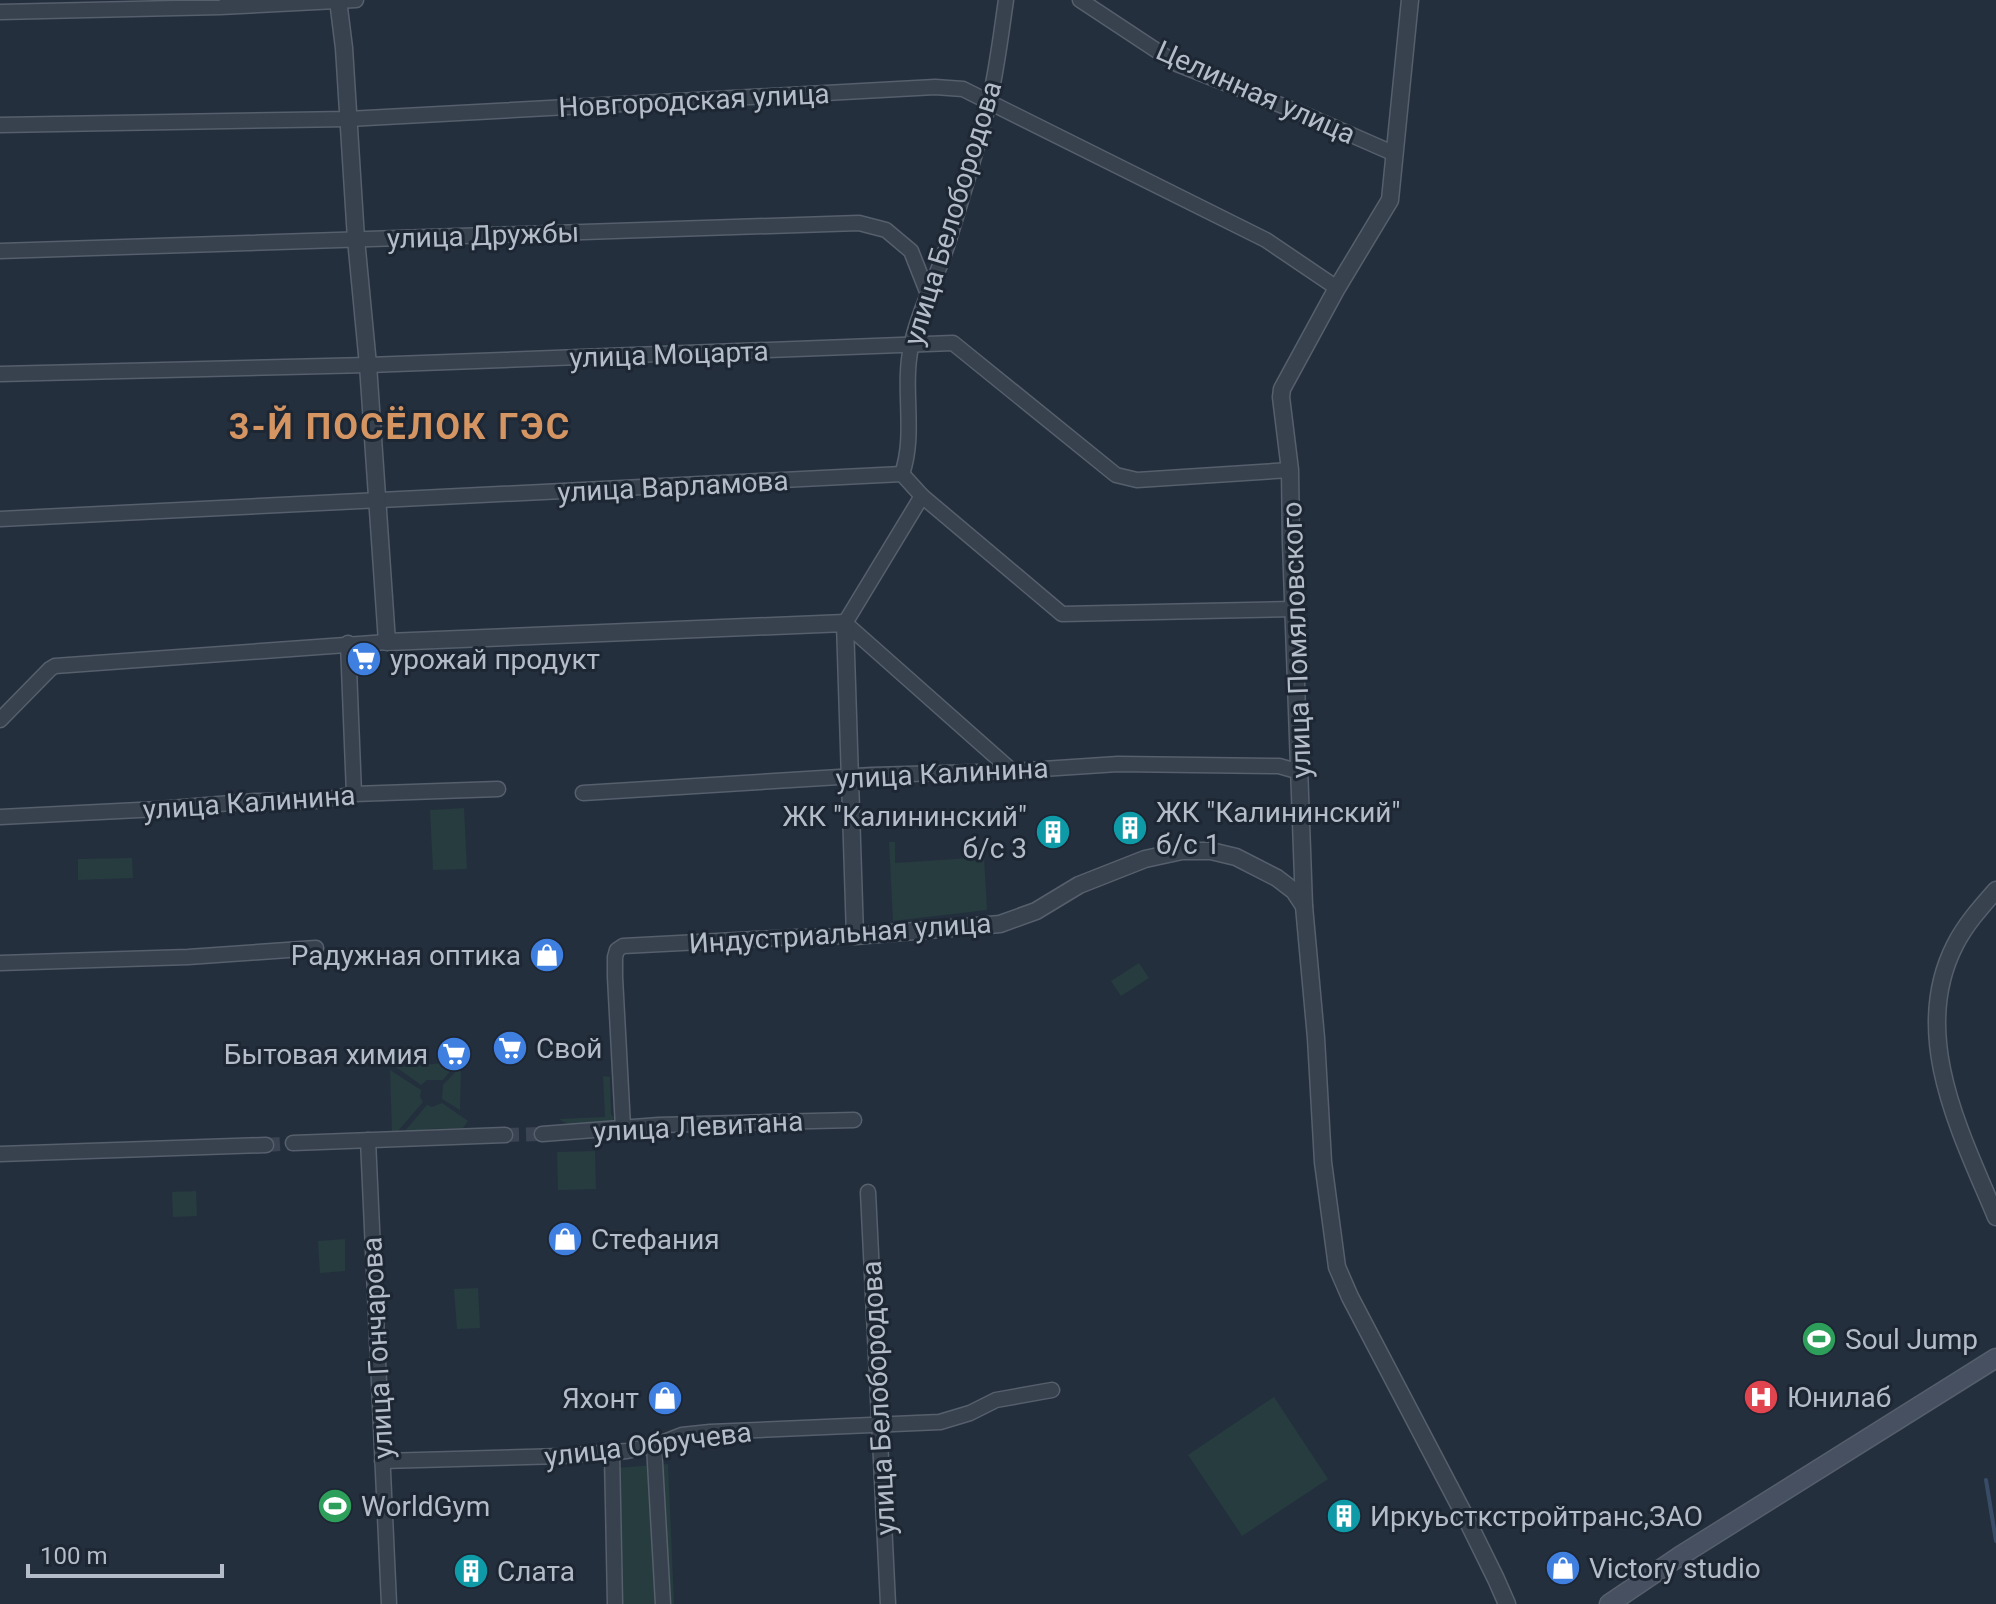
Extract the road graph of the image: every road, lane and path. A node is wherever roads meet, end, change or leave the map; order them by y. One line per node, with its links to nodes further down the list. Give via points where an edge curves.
1 (356, 0): 5 (street)
2 (1006, 0): 7 (street, улица Белобородова)
3 (1080, 0): 10 (street, Целинная улица, via 1177,64)
4 (1410, 0): 10 (street, улица Помяловского)
5 (339, 1): 6 (street); 8 (street)
6 (0, 12)
7 (990, 101): 8 (street, Новгородская улица, via 963,89 935,87); 13 (street, Новгородская улица, via 1266,240); 14 (street, улица Белобородова)
8 (348, 119): 9 (street, Новгородская улица); 11 (street)
9 (0, 125)
10 (1395, 154): 13 (street, улица Помяловского, via 1390,200)
11 (356, 239): 12 (street, улица Дружбы); 14 (street, улица Дружбы, via 859,223 886,230 911,251); 16 (street)
12 (0, 251)
13 (1337, 288): 18 (street, улица Помяловского, via 1282,389)
14 (928, 294): 15 (street, улица Белобородова)
15 (911, 344): 16 (street, улица Моцарта); 18 (street, улица Моцарта, via 953,343 1116,475 1137,480); 19 (street, улица Белобородова, via 909,441)
16 (368, 365): 17 (street, улица Моцарта); 21 (street)
17 (0, 374)
18 (1290, 470): 23 (street, улица Помяловского)
19 (902, 474): 20 (street); 21 (street, улица Варламова)
20 (922, 496): 23 (street, via 1062,614); 24 (street)
21 (376, 502): 22 (street, улица Варламова); 25 (street)
22 (0, 519)
23 (1294, 609): 29 (street, улица Помяловского)
24 (845, 623): 25 (street); 28 (street); 30 (street)
25 (387, 642): 26 (street)
26 (348, 643): 27 (street, via 55,666); 33 (street)
27 (0, 720)
28 (1012, 771): 29 (street, улица Калинина, via 1245,764); 30 (street, улица Калинина)
29 (1300, 772): 36 (street, улица Помяловского)
30 (850, 777): 32 (street, улица Калинина); 37 (street)
31 (498, 789): 33 (street, улица Калинина)
32 (583, 793)
33 (354, 794): 34 (street, улица Калинина, via 318,801)
34 (0, 817)
35 (1996, 890): 49 (street, via 1956,943 1942,977 1936,1032 1942,1072 1964,1140)
36 (1304, 906): 37 (street, Индустриальная улица, via 1277,878 1236,857 1182,851 1091,880 1000,924); 60 (street, улица Помяловского, via 1323,1162 1337,1267)
37 (855, 936): 41 (street, Индустриальная улица, via 617,950)
38 (316, 948): 39 (street)
39 (0, 963)
40 (854, 1120): 41 (street, улица Левитана)
41 (623, 1127): 42 (street, улица Левитана)
42 (542, 1134)
43 (505, 1135): 44 (street)
44 (368, 1140): 45 (street); 55 (street, улица Гончарова)
45 (293, 1143)
46 (266, 1145): 47 (street)
47 (0, 1154)
48 (868, 1192): 52 (street, улица Белобородова)
49 (1996, 1217)
50 (1996, 1358): 61 (main road)
51 (1052, 1390): 52 (street, улица Обручева, via 996,1400 940,1422)
52 (879, 1425): 53 (street, улица Обручева, via 710,1432); 59 (street, улица Белобородова)
53 (654, 1445): 54 (street, улица Обручева); 58 (street)
54 (612, 1452): 55 (street, улица Обручева); 57 (street)
55 (382, 1461): 56 (street, улица Гончарова)
56 (389, 1604)
57 (615, 1604)
58 (663, 1604)
59 (888, 1604)
60 (1507, 1604)
61 (1609, 1604)

